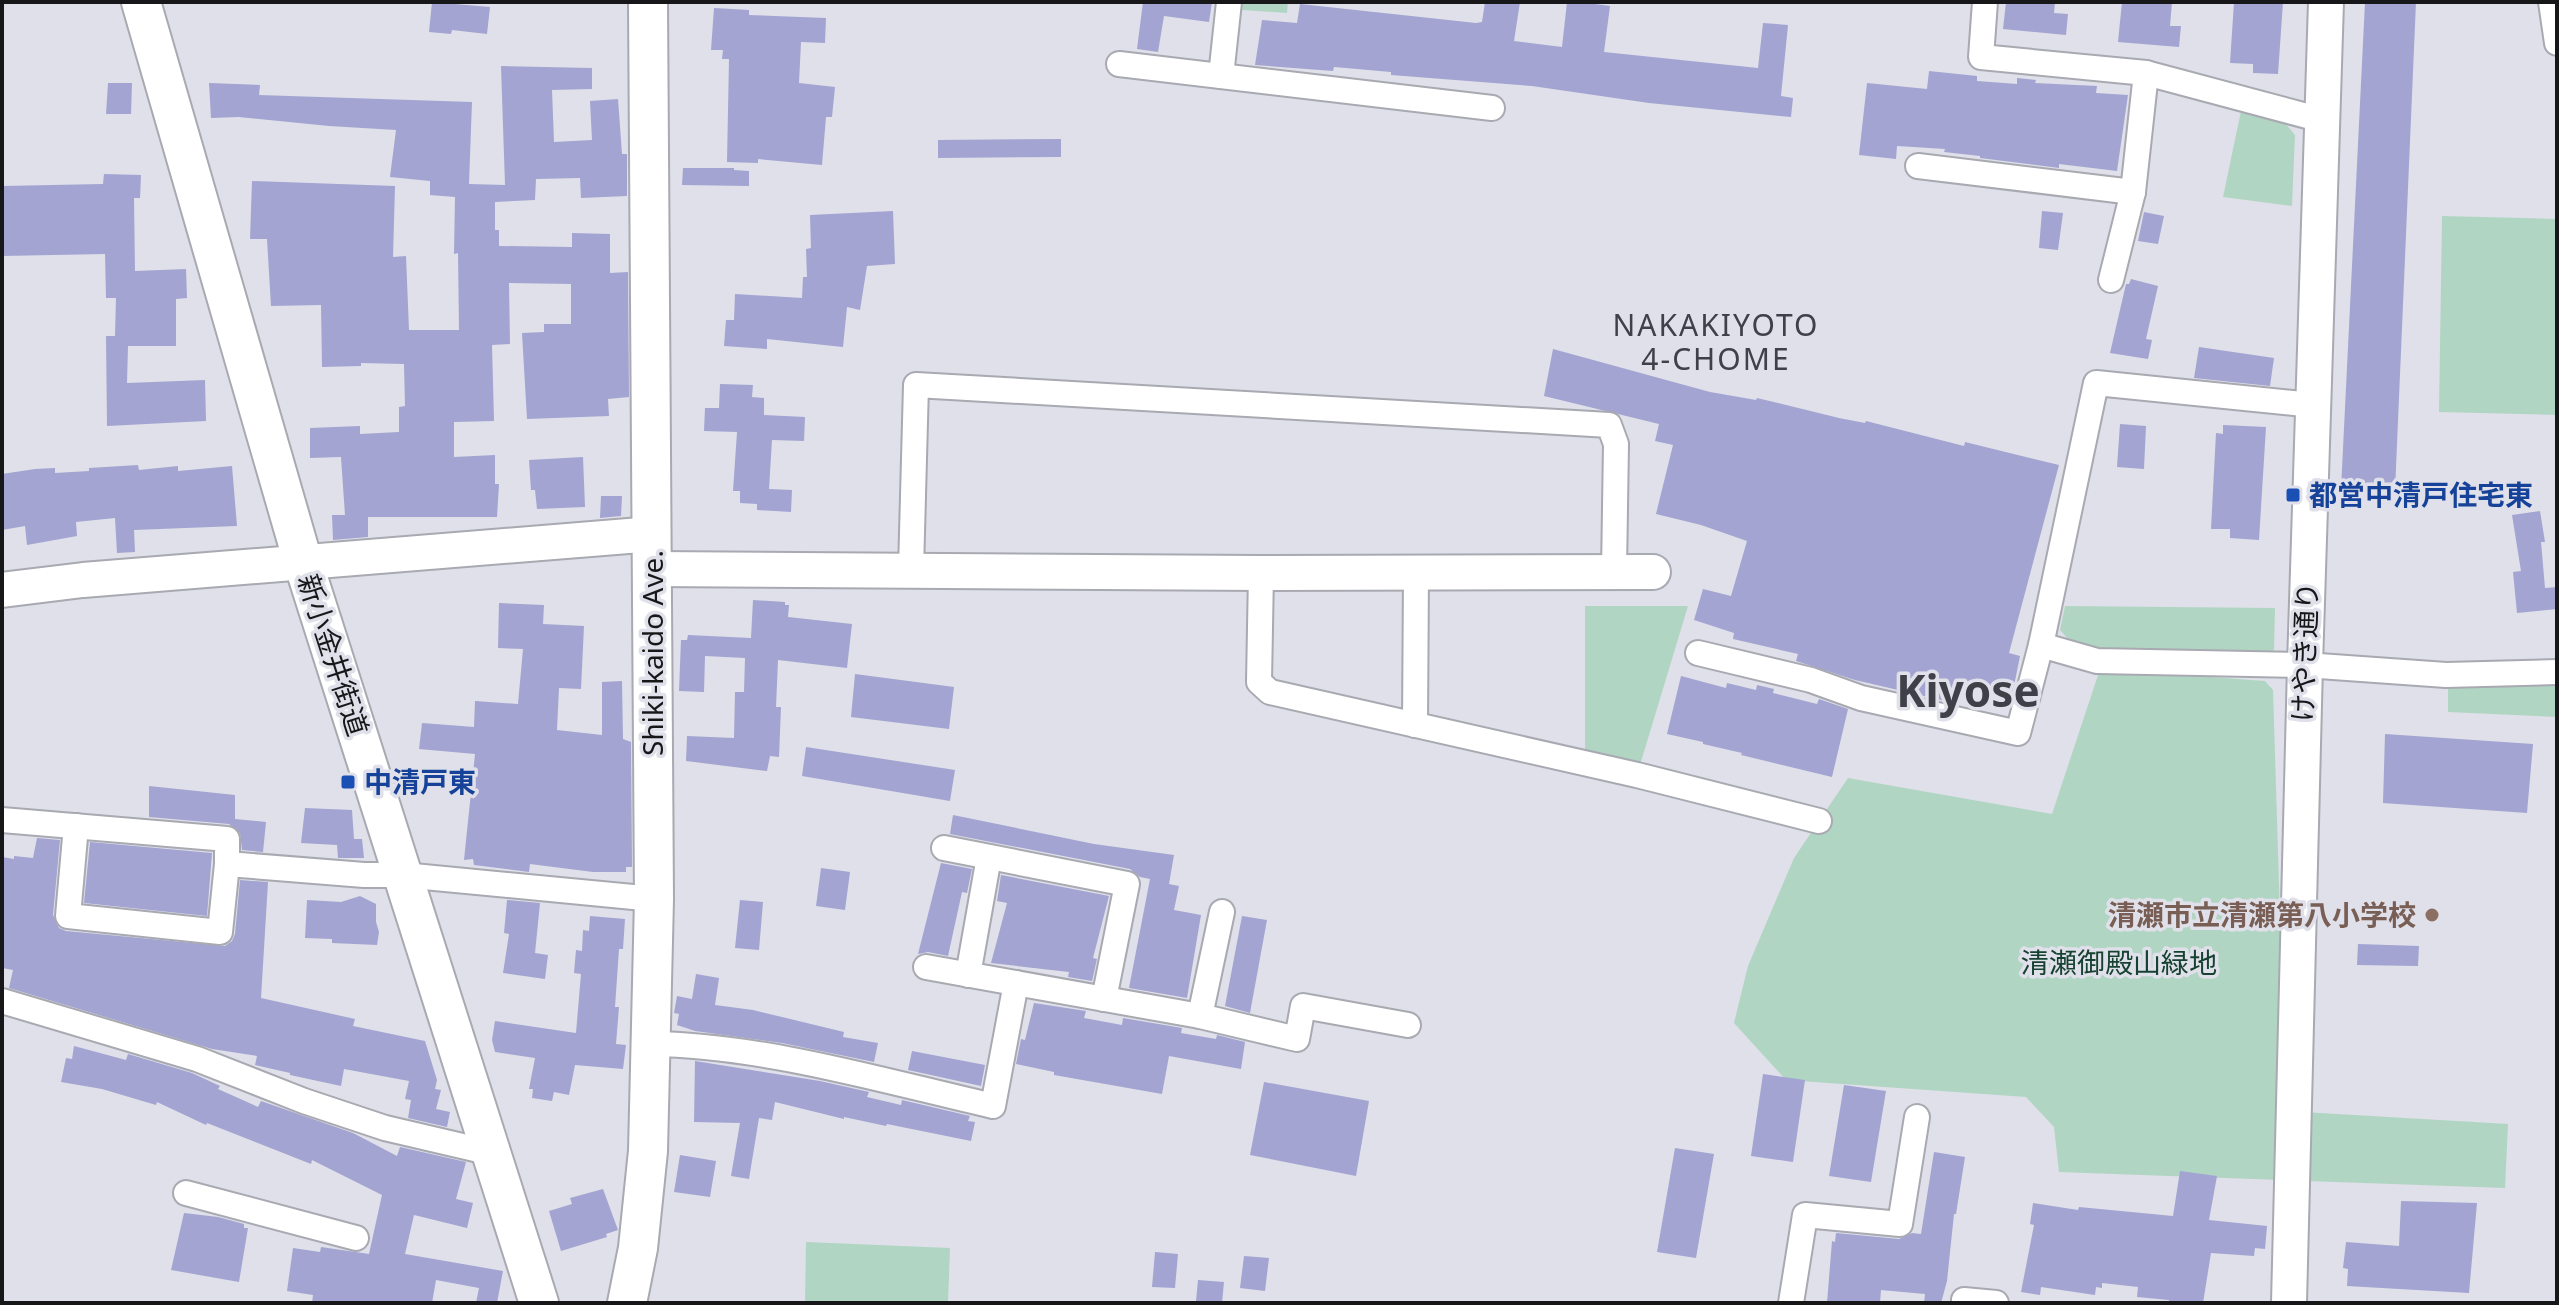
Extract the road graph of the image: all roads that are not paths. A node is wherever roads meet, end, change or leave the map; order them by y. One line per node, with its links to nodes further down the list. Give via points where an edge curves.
1 (141, 2): 16 (main road, 新小金井街道)
2 (648, 2): 15 (main road, Shiki-kaido Ave.)
3 (1229, 2): 8 (street)
4 (1985, 2): 7 (street, via 1981,57)
5 (2326, 2): 10 (street, けやき通り)
6 (1119, 64): 8 (street)
7 (2146, 73): 10 (street); 12 (street)
8 (1221, 76): 9 (street)
9 (1492, 108)
10 (2322, 120): 14 (street, けやき通り)
11 (1918, 166): 12 (street)
12 (2133, 192): 13 (street)
13 (2111, 280)
14 (2313, 405): 23 (street, via 2096,383); 25 (street, けやき通り)
15 (652, 551): 16 (street); 17 (street); 35 (main road, Shiki-kaido Ave.)
16 (303, 562): 22 (street); 34 (main road, 新小金井街道)
17 (911, 570): 18 (street, via 916,385 1609,425 1616,444); 20 (street)
18 (1614, 572): 19 (street); 21 (street)
19 (1653, 572)
20 (1261, 573): 21 (street); 27 (street, via 1259,682 1270,692)
21 (1416, 573): 27 (street)
22 (2, 590)
23 (2041, 645): 24 (street, via 2018,733 1861,698 1811,680); 25 (street, via 2097,661)
24 (1698, 653)
25 (2305, 665): 26 (street, via 2446,675); 54 (street, けやき通り)
26 (2557, 672)
27 (1415, 725): 29 (street)
28 (2, 820): 30 (street)
29 (1819, 821)
30 (76, 826): 33 (street, via 227,839); 33 (street, via 68,916 220,932)
31 (944, 848): 32 (street)
32 (989, 857): 38 (street); 40 (street, via 1127,884)
33 (227, 864): 34 (street)
34 (403, 875): 35 (street); 46 (main road, 新小金井街道)
35 (654, 899): 44 (main road, Shiki-kaido Ave.)
36 (1222, 912): 42 (street)
37 (926, 967): 38 (street)
38 (968, 975): 39 (street)
39 (1016, 983): 40 (street); 44 (street, via 993,1106 789,1061 694,1045)
40 (1104, 999): 42 (street)
41 (2, 1001): 46 (street, via 197,1059 385,1128)
42 (1200, 1016): 43 (street, via 1297,1039 1303,1006)
43 (1408, 1025)
44 (651, 1044): 50 (main road, Shiki-kaido Ave., via 644,1200)
45 (1917, 1117): 51 (street, via 1900,1224 1805,1215)
46 (492, 1153): 49 (main road, 新小金井街道)
47 (186, 1193): 48 (street)
48 (356, 1238)
49 (539, 1303)
50 (627, 1303)
51 (1791, 1303)
52 (1964, 1303): 53 (street)
53 (1996, 1303)
54 (2289, 1303)

